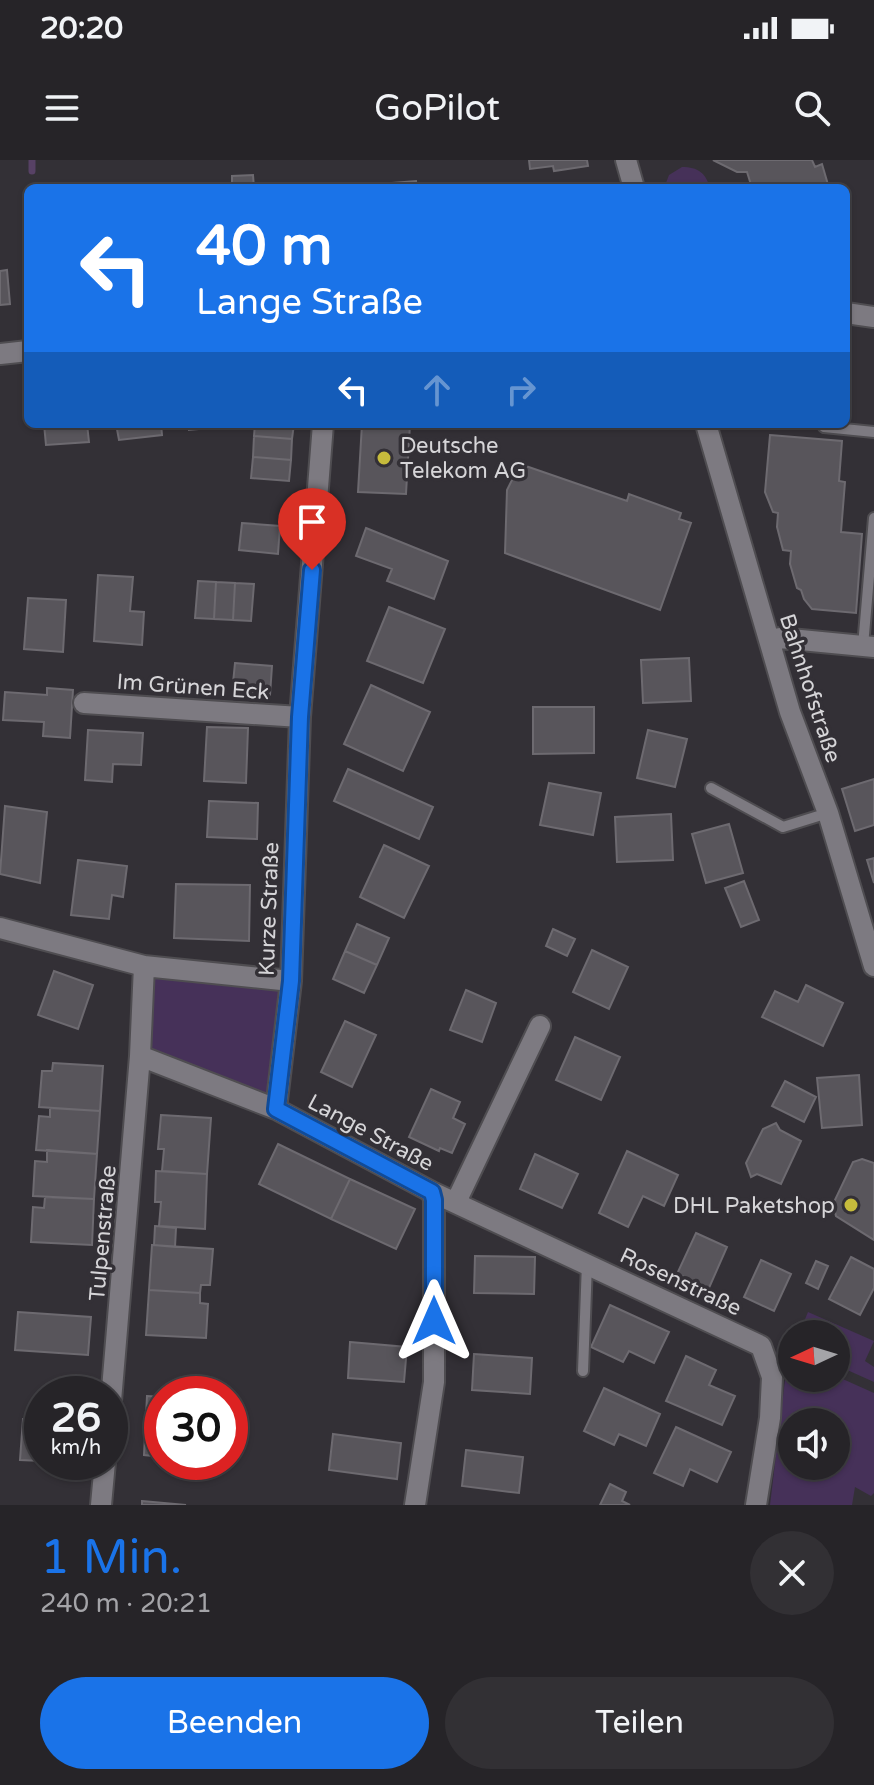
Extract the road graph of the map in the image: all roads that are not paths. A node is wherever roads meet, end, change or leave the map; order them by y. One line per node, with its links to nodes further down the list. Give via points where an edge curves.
1 (626, 160): 2 (street)
2 (633, 184)
3 (850, 314): 4 (street)
4 (874, 317)
5 (24, 351): 6 (street)
6 (0, 354)
7 (323, 428): 15 (street, Kurze Straße)
8 (707, 428): 12 (street, Bahnhofstraße)
9 (834, 428): 10 (lane)
10 (874, 432)
11 (874, 518): 13 (lane)
12 (769, 640): 13 (street); 17 (street, Bahnhofstraße)
13 (868, 646)
14 (84, 703): 15 (street, Im Grünen Eck)
15 (300, 717): 21 (street, Kurze Straße)
16 (711, 788): 17 (lane, via 783,827)
17 (828, 813): 20 (street, Bahnhofstraße)
18 (0, 928): 19 (street)
19 (144, 966): 21 (street); 23 (street)
20 (874, 966)
21 (291, 981): 24 (street, Kurze Straße)
22 (540, 1026): 26 (street)
23 (140, 1056): 24 (street, Lange Straße); 29 (street, Tulpenstraße)
24 (276, 1109): 25 (street, Lange Straße)
25 (433, 1196): 26 (street, Rosenstraße); 32 (street, via 434,1382)
26 (456, 1202): 27 (street, Rosenstraße)
27 (587, 1263): 28 (lane); 33 (street, Rosenstraße, via 761,1346 772,1377)
28 (583, 1371)
29 (113, 1376)
30 (103, 1480): 31 (street)
31 (101, 1505)
32 (415, 1505)
33 (756, 1505)

